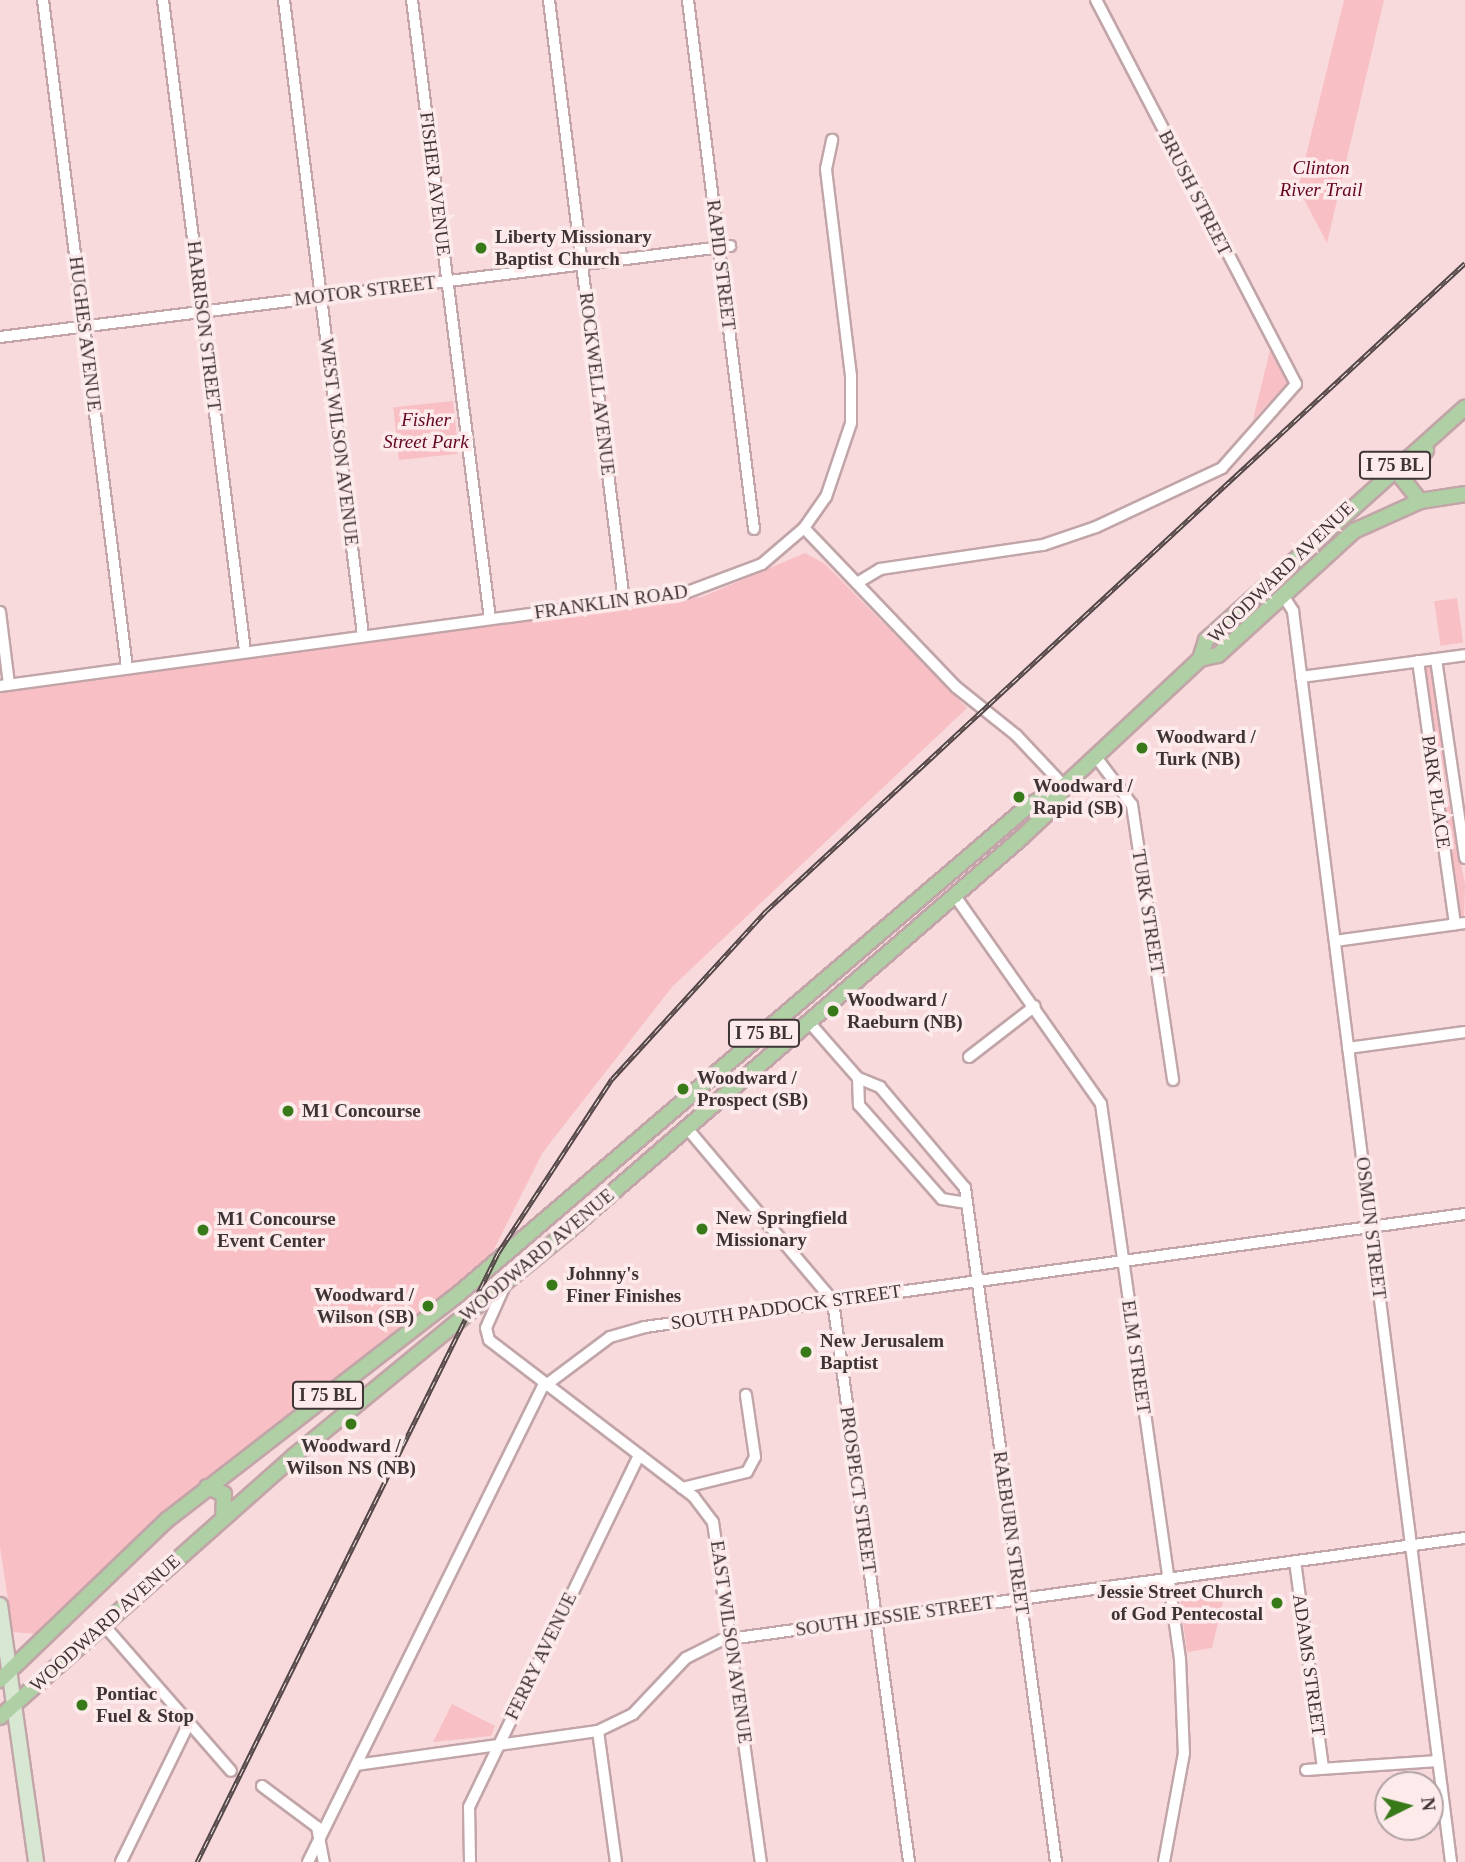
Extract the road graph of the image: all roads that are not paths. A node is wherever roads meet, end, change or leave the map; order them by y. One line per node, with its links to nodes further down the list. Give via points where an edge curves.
1 (43, 0): 15 (street, HUGHES AVENUE)
2 (163, 0): 14 (street, HARRISON STREET)
3 (284, 0): 13 (street, WEST WILSON AVENUE)
4 (412, 0): 12 (street, FISHER AVENUE)
5 (549, 0): 11 (street, ROCKWELL AVENUE)
6 (688, 0): 10 (street, RAPID STREET)
7 (1096, 0): 22 (street, BRUSH STREET, via 1296,384 1222,468 1067,539 885,567)
8 (832, 139): 20 (street, FRANKLIN ROAD, via 826,169 852,415 837,476)
9 (730, 246): 10 (street, MOTOR STREET)
10 (719, 247): 11 (street, MOTOR STREET); 21 (street, RAPID STREET)
11 (582, 264): 12 (street, MOTOR STREET); 24 (street, ROCKWELL AVENUE)
12 (447, 280): 13 (street, MOTOR STREET); 26 (street, FISHER AVENUE)
13 (321, 296): 14 (street, MOTOR STREET); 27 (street, WEST WILSON AVENUE)
14 (202, 311): 15 (street, MOTOR STREET); 28 (street, HARRISON STREET)
15 (84, 326): 16 (street, MOTOR STREET); 33 (street, HUGHES AVENUE)
16 (0, 337)
17 (1465, 408): 19 (main road, via 1402,478); 30 (main road, WOODWARD AVENUE / I 75 BL, via 1206,640)
18 (1465, 494): 19 (main road, WOODWARD AVENUE / I 75 BL)
19 (1420, 501): 23 (main road, WOODWARD AVENUE / I 75 BL, via 1353,531)
20 (804, 528): 22 (street); 24 (street, FRANKLIN ROAD, via 769,559 729,581)
21 (754, 529)
22 (857, 583): 37 (street)
23 (1284, 597): 30 (main road, WOODWARD AVENUE / I 75 BL, via 1218,655); 34 (street, OSMUN STREET, via 1293,611)
24 (624, 601): 26 (street, FRANKLIN ROAD)
25 (0, 612): 35 (street)
26 (490, 619): 27 (street, FRANKLIN ROAD)
27 (363, 635): 28 (street, FRANKLIN ROAD)
28 (245, 651): 33 (street, FRANKLIN ROAD)
29 (1465, 655): 31 (street)
30 (1200, 659): 36 (main road, WOODWARD AVENUE / I 75 BL)
31 (1436, 659): 32 (street); 38 (street, PARK PLACE)
32 (1418, 661): 34 (street); 39 (street, PARK PLACE)
33 (127, 668): 35 (street, FRANKLIN ROAD)
34 (1301, 677): 43 (street, OSMUN STREET)
35 (5, 685)
36 (1096, 757): 37 (main road, WOODWARD AVENUE / I 75 BL); 52 (street, TURK STREET, via 1132,805)
37 (1064, 786): 41 (main road, WOODWARD AVENUE / I 75 BL, via 1054,807); 44 (main road, WOODWARD AVENUE / I 75 BL, via 1043,793)
38 (1461, 796): 39 (street); 40 (street, PARK PLACE)
39 (1438, 800): 42 (street, PARK PLACE)
40 (1465, 858)
41 (954, 896): 45 (street, ELM STREET); 46 (main road, WOODWARD AVENUE / I 75 BL)
42 (1460, 923): 43 (street)
43 (1335, 941): 49 (street, OSMUN STREET)
44 (852, 958): 46 (main road, via 859,968 810,1010); 48 (main road, WOODWARD AVENUE / I 75 BL)
45 (1035, 1006): 50 (street); 57 (street, ELM STREET, via 1099,1099)
46 (809, 1022): 51 (street, RAEBURN STREET); 53 (main road, WOODWARD AVENUE / I 75 BL)
47 (1465, 1032): 49 (street)
48 (762, 1035): 53 (main road, via 755,1053 676,1121); 64 (main road, WOODWARD AVENUE / I 75 BL, via 455,1297)
49 (1348, 1048): 56 (street, OSMUN STREET)
50 (969, 1057)
51 (858, 1078): 54 (street, RAEBURN STREET, via 880,1087 960,1178); 54 (street, via 859,1105 942,1199)
52 (1173, 1080)
53 (687, 1128): 59 (main road, WOODWARD AVENUE / I 75 BL); 60 (street)
54 (967, 1203): 58 (street, RAEBURN STREET)
55 (1465, 1214): 56 (street, SOUTH PADDOCK STREET)
56 (1371, 1227): 57 (street, SOUTH PADDOCK STREET); 68 (street, OSMUN STREET)
57 (1123, 1261): 58 (street, SOUTH PADDOCK STREET); 70 (street, ELM STREET)
58 (977, 1281): 60 (street, SOUTH PADDOCK STREET); 71 (street, RAEBURN STREET)
59 (507, 1282): 61 (street, EAST WILSON AVENUE, via 486,1335); 66 (main road, WOODWARD AVENUE / I 75 BL)
60 (833, 1301): 61 (street, SOUTH PADDOCK STREET, via 626,1331); 73 (street, PROSPECT STREET)
61 (545, 1383): 63 (street, EAST WILSON AVENUE); 83 (street)
62 (746, 1395): 65 (street, via 755,1457 747,1472)
63 (639, 1455): 65 (street, EAST WILSON AVENUE); 81 (street, FERRY AVENUE)
64 (207, 1487): 66 (main road, via 223,1494); 76 (main road, WOODWARD AVENUE / I 75 BL)
65 (682, 1488): 75 (street, EAST WILSON AVENUE, via 715,1528)
66 (223, 1518): 74 (main road, WOODWARD AVENUE / I 75 BL)
67 (1465, 1538): 68 (street, SOUTH JESSIE STREET)
68 (1411, 1545): 69 (street, SOUTH JESSIE STREET); 82 (street, OSMUN STREET)
69 (1295, 1561): 70 (street, SOUTH JESSIE STREET); 84 (street, ADAMS STREET)
70 (1168, 1579): 71 (street, SOUTH JESSIE STREET); 98 (street, ELM STREET, via 1184,1747)
71 (1020, 1599): 73 (street, SOUTH JESSIE STREET); 97 (street, RAEBURN STREET)
72 (0, 1605): 76 (street)
73 (876, 1619): 75 (street, SOUTH JESSIE STREET); 96 (street, PROSPECT STREET)
74 (102, 1623): 77 (main road, WOODWARD AVENUE / I 75 BL); 79 (street)
75 (730, 1639): 80 (street, SOUTH JESSIE STREET, via 690,1655 643,1706); 95 (street, EAST WILSON AVENUE)
76 (5, 1676): 77 (street)
77 (14, 1704): 78 (main road, WOODWARD AVENUE / I 75 BL); 89 (street)
78 (0, 1717)
79 (189, 1723): 86 (street); 90 (street)
80 (598, 1731): 81 (street, SOUTH JESSIE STREET); 94 (street)
81 (496, 1746): 83 (street, SOUTH JESSIE STREET); 93 (street, FERRY AVENUE, via 467,1812)
82 (1438, 1760): 84 (street); 99 (street, OSMUN STREET)
83 (356, 1765): 88 (street)
84 (1323, 1769): 85 (street)
85 (1306, 1770)
86 (231, 1771)
87 (262, 1786): 88 (street)
88 (321, 1837): 91 (street); 92 (street)
89 (36, 1862)
90 (121, 1862)
91 (308, 1862)
92 (324, 1862)
93 (470, 1862)
94 (615, 1862)
95 (761, 1862)
96 (909, 1862)
97 (1056, 1862)
98 (1164, 1862)
99 (1451, 1862)

